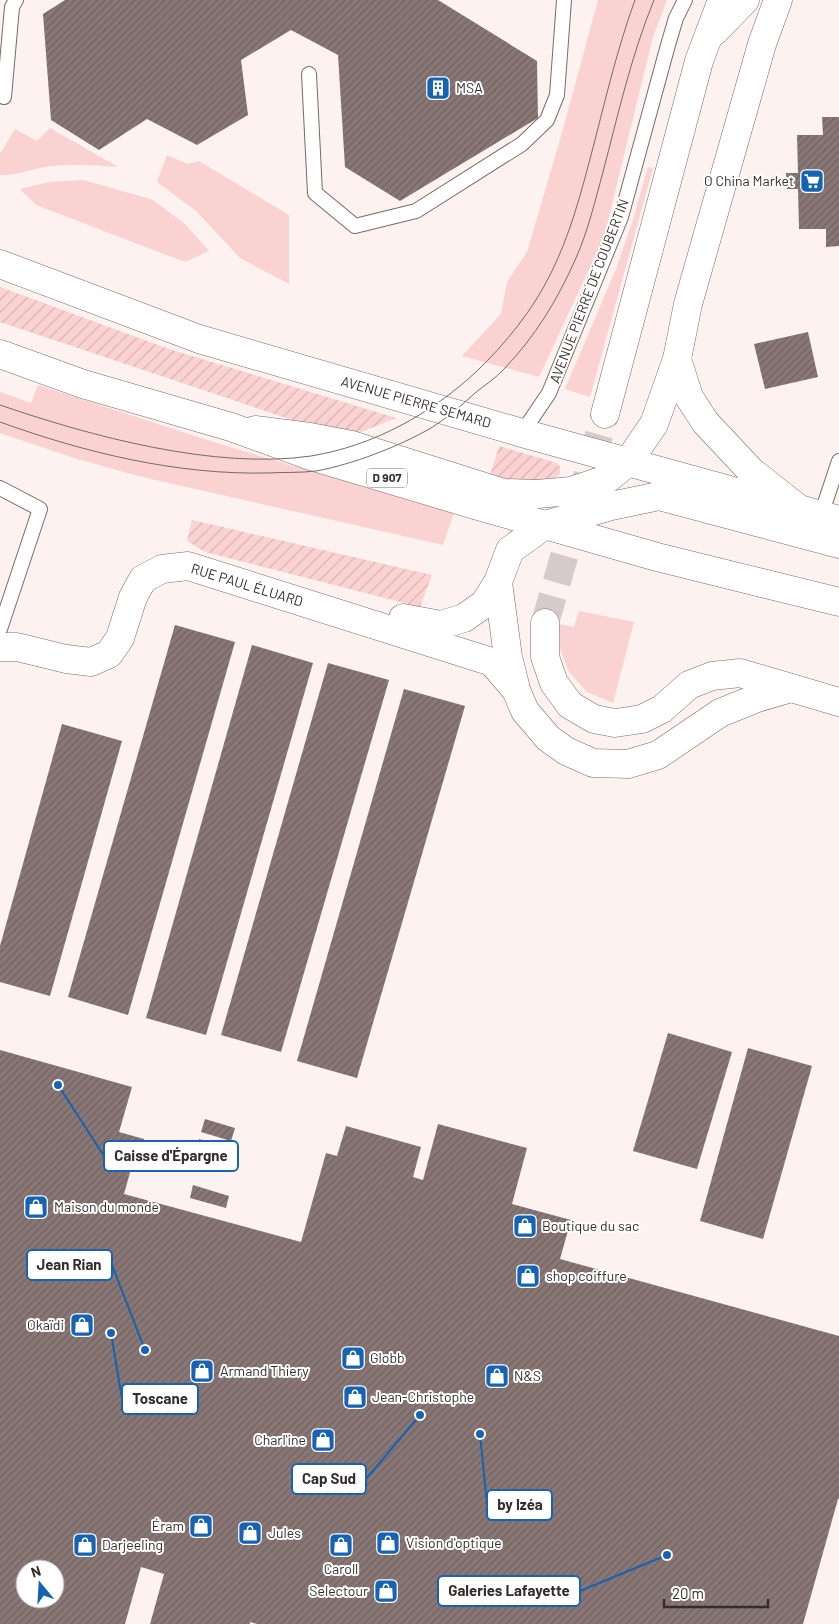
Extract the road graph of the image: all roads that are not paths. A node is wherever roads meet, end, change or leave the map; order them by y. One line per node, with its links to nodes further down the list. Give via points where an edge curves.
1 (16, 0): 9 (lane, via 12,7)
2 (564, 0): 8 (lane, via 557,94 547,120 522,144 416,211 356,226 315,193)
3 (685, 0): 15 (lane, AVENUE PIERRE DE COUBERTIN, via 668,45 621,217 549,393)
4 (722, 0): 7 (street)
5 (745, 0): 7 (street, via 714,33)
6 (778, 0): 12 (street, via 688,304)
7 (699, 61): 13 (street)
8 (309, 74)
9 (4, 97)
10 (0, 264): 15 (street, AVENUE PIERRE SEMARD, via 199,339)
11 (0, 354): 14 (street, D 907, via 83,384)
12 (677, 359): 17 (street, via 654,424); 19 (street, via 689,397 705,422 751,470)
13 (605, 414)
14 (231, 427): 17 (street, via 352,445 504,493 571,491 607,479); 20 (street, D 907, via 311,456)
15 (522, 433): 17 (street, AVENUE PIERRE SEMARD)
16 (839, 461): 19 (lane)
17 (628, 462): 19 (street, AVENUE PIERRE SEMARD)
18 (0, 488): 26 (lane, via 40,509)
19 (820, 514)
20 (545, 526): 21 (street, RUE PAUL ÉLUARD, via 658,496); 22 (street, RUE PAUL ÉLUARD, via 510,550); 23 (street, D 907, via 657,558)
21 (839, 544)
22 (498, 582): 24 (street, RUE PAUL ÉLUARD, via 484,604 464,618 441,625 365,610); 29 (street)
23 (839, 602)
24 (336, 612): 27 (street, RUE PAUL ÉLUARD, via 188,566 162,569 143,579 133,597 120,638 109,654 91,662 17,647); 29 (street, via 492,662)
25 (545, 623): 28 (street, via 545,657 554,683 570,705 594,719 615,723 642,719 662,709 689,685 712,676 740,673)
26 (0, 629)
27 (0, 647)
28 (790, 688): 29 (street, via 720,713 658,755 628,764 593,763 566,751 548,738 525,711); 30 (street)
29 (516, 690)
30 (839, 702)

